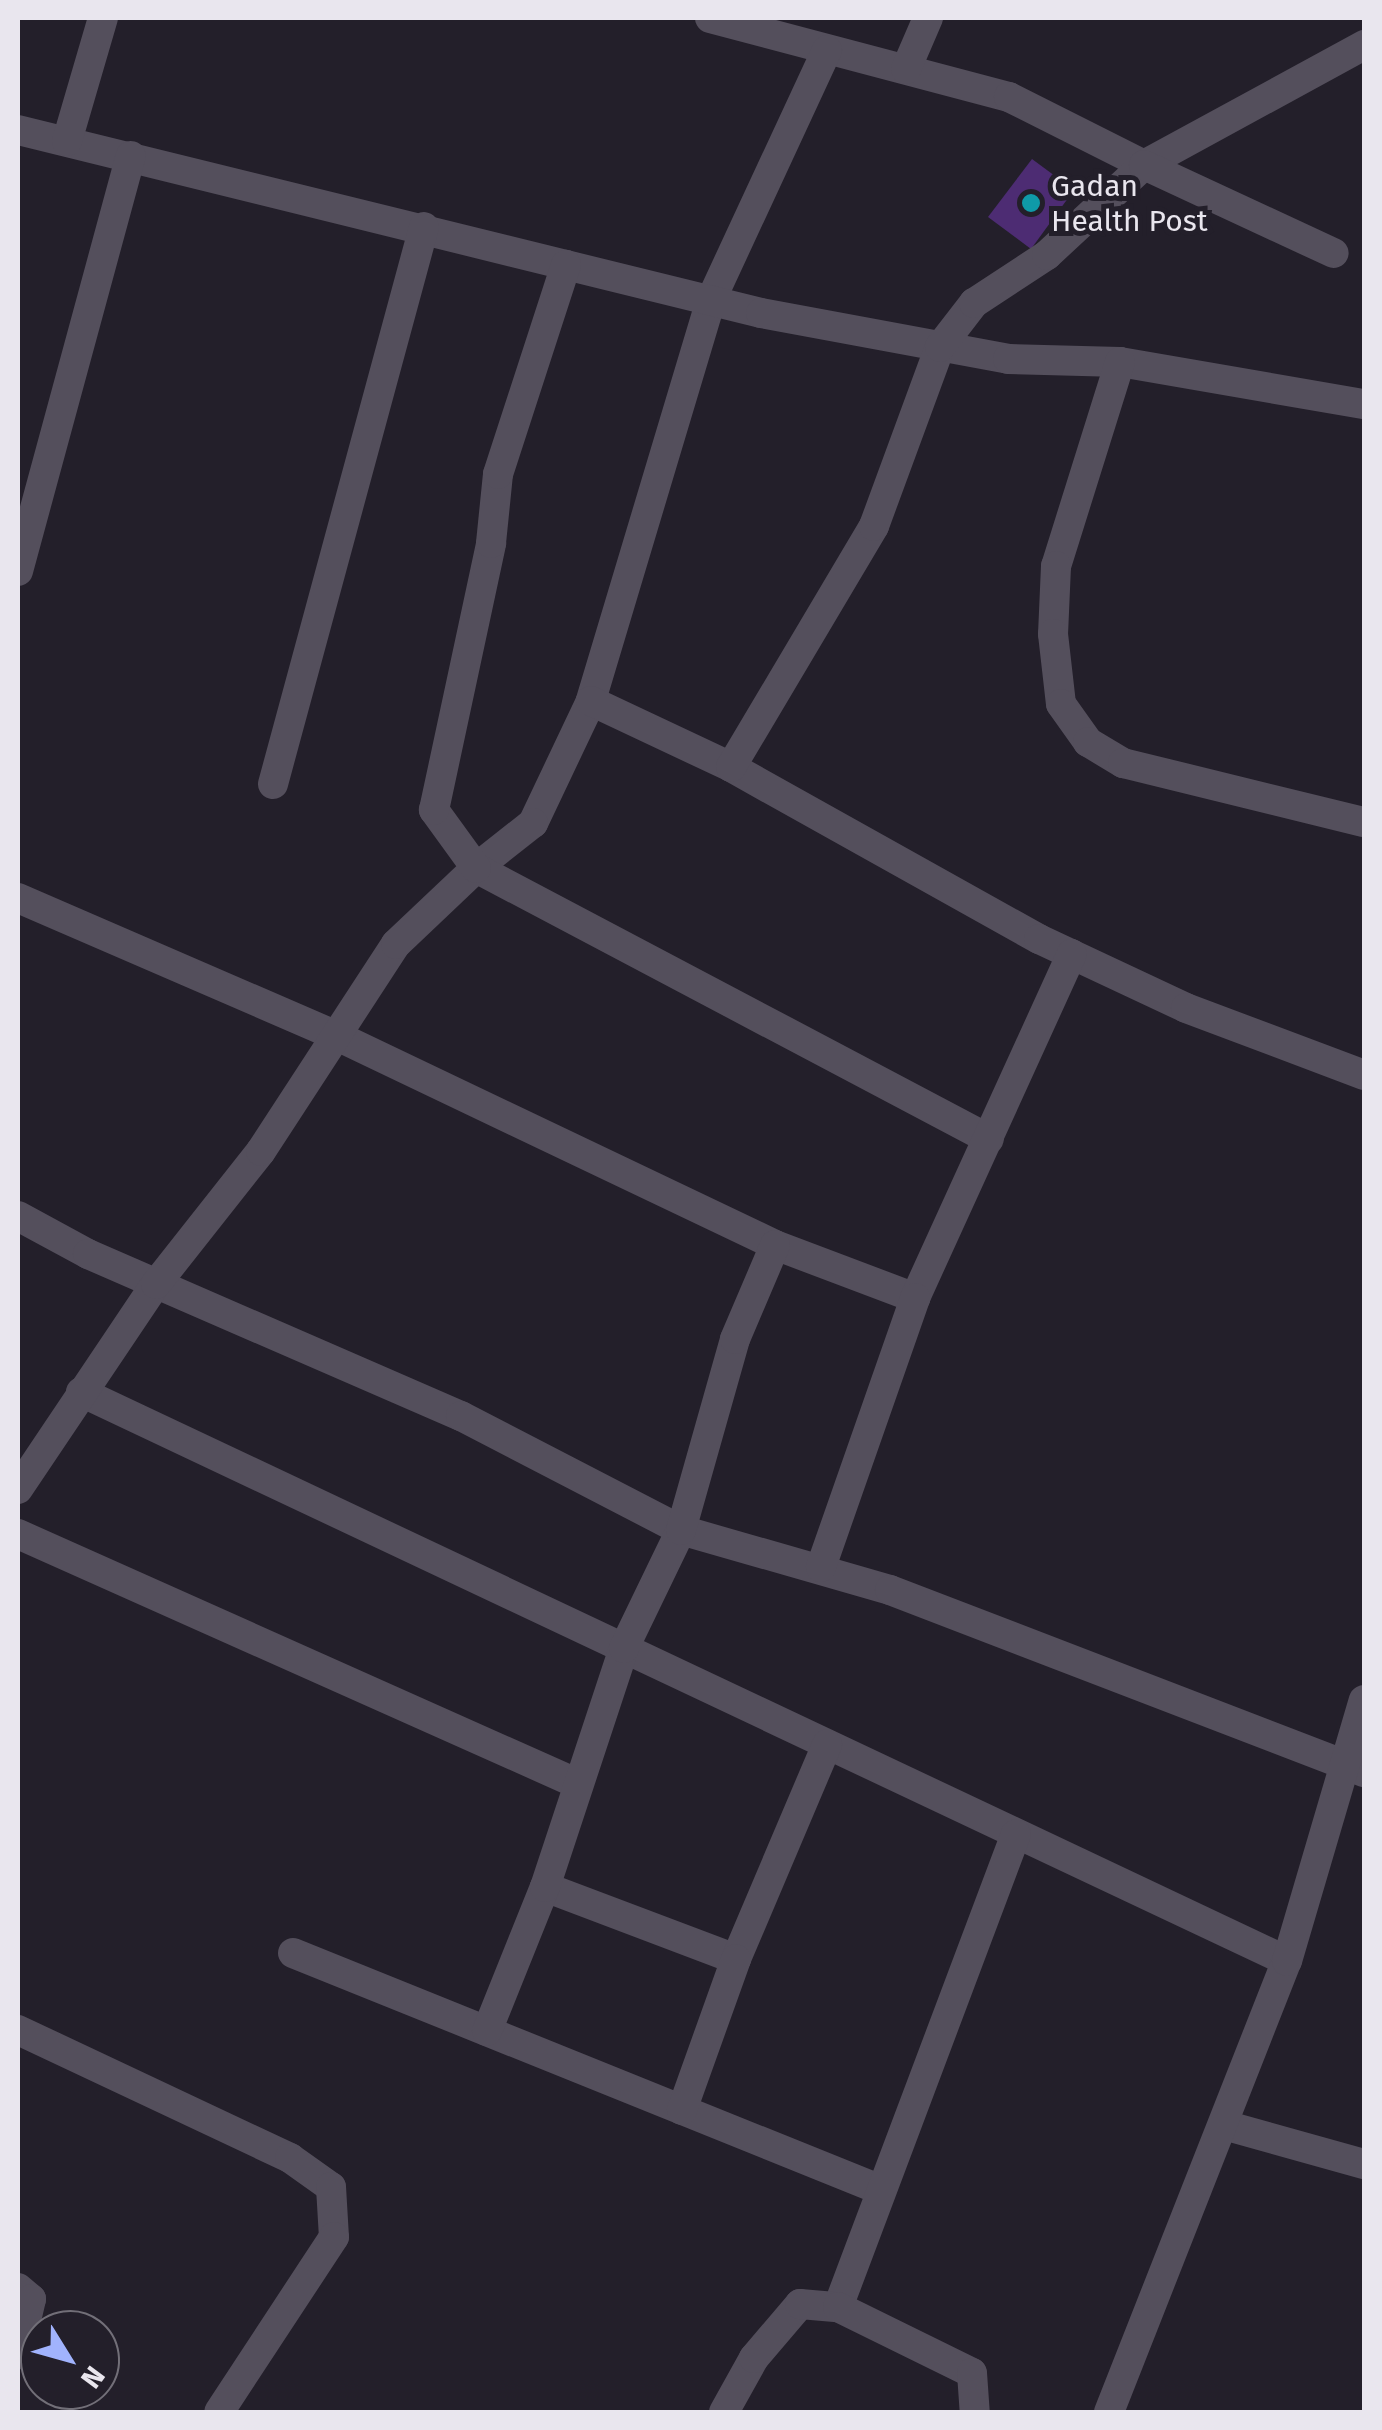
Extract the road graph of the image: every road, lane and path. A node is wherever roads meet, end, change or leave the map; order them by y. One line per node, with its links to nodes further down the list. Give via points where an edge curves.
1 (103, 18): 8 (street)
2 (710, 18): 5 (street)
3 (928, 18): 6 (street)
4 (1364, 44): 10 (street)
5 (827, 50): 6 (street); 14 (street)
6 (906, 69): 10 (street, via 1008,97)
7 (18, 130): 8 (street)
8 (67, 141): 9 (street)
9 (132, 156): 11 (street); 18 (street)
10 (1144, 165): 12 (street); 15 (street, via 1047,255 974,303)
11 (424, 227): 13 (street); 21 (street)
12 (1334, 254)
13 (566, 265): 14 (street); 23 (street, via 498,474 492,543 434,810)
14 (711, 300): 15 (street); 19 (street)
15 (940, 347): 16 (street, via 1008,359); 20 (street, via 874,526)
16 (1120, 362): 17 (street); 22 (street, via 1056,566 1052,634 1060,704 1088,742 1123,763)
17 (1364, 404)
18 (18, 571)
19 (591, 701): 20 (street); 23 (street, via 534,822)
20 (731, 767): 25 (street)
21 (273, 784)
22 (1364, 822)
23 (476, 868): 26 (street, via 396,944); 28 (street)
24 (18, 898): 26 (street)
25 (1072, 954): 27 (street, via 1186,1008); 28 (street)
26 (338, 1036): 30 (street); 31 (street, via 261,1151)
27 (1364, 1075)
28 (989, 1139): 32 (street)
29 (18, 1216): 31 (street)
30 (775, 1244): 32 (street); 35 (street, via 736,1339)
31 (156, 1284): 33 (street); 35 (street, via 461,1416)
32 (914, 1298): 37 (street)
33 (81, 1392): 34 (street); 38 (street)
34 (18, 1489)
35 (680, 1530): 37 (street); 38 (street)
36 (18, 1534): 42 (street)
37 (821, 1566): 41 (street)
38 (624, 1648): 40 (street); 42 (street)
39 (1364, 1700): 41 (street)
40 (828, 1744): 43 (street); 46 (street)
41 (1354, 1767): 47 (street)
42 (576, 1783): 44 (street)
43 (1016, 1834): 47 (street); 53 (street)
44 (546, 1887): 46 (street); 49 (street)
45 (294, 1953): 49 (street)
46 (736, 1959): 50 (street)
47 (1288, 1961): 51 (street)
48 (18, 2030): 57 (street, via 290,2158 331,2187 334,2237)
49 (487, 2031): 50 (street)
50 (682, 2110): 53 (street)
51 (1224, 2125): 52 (street); 60 (street)
52 (1364, 2164)
53 (881, 2190): 55 (street)
54 (18, 2288): 56 (street, via 31,2299)
55 (838, 2308): 58 (street, via 800,2304 754,2358); 59 (street, via 972,2373)
56 (18, 2356)
57 (219, 2412)
58 (724, 2412)
59 (976, 2412)
60 (1109, 2412)

